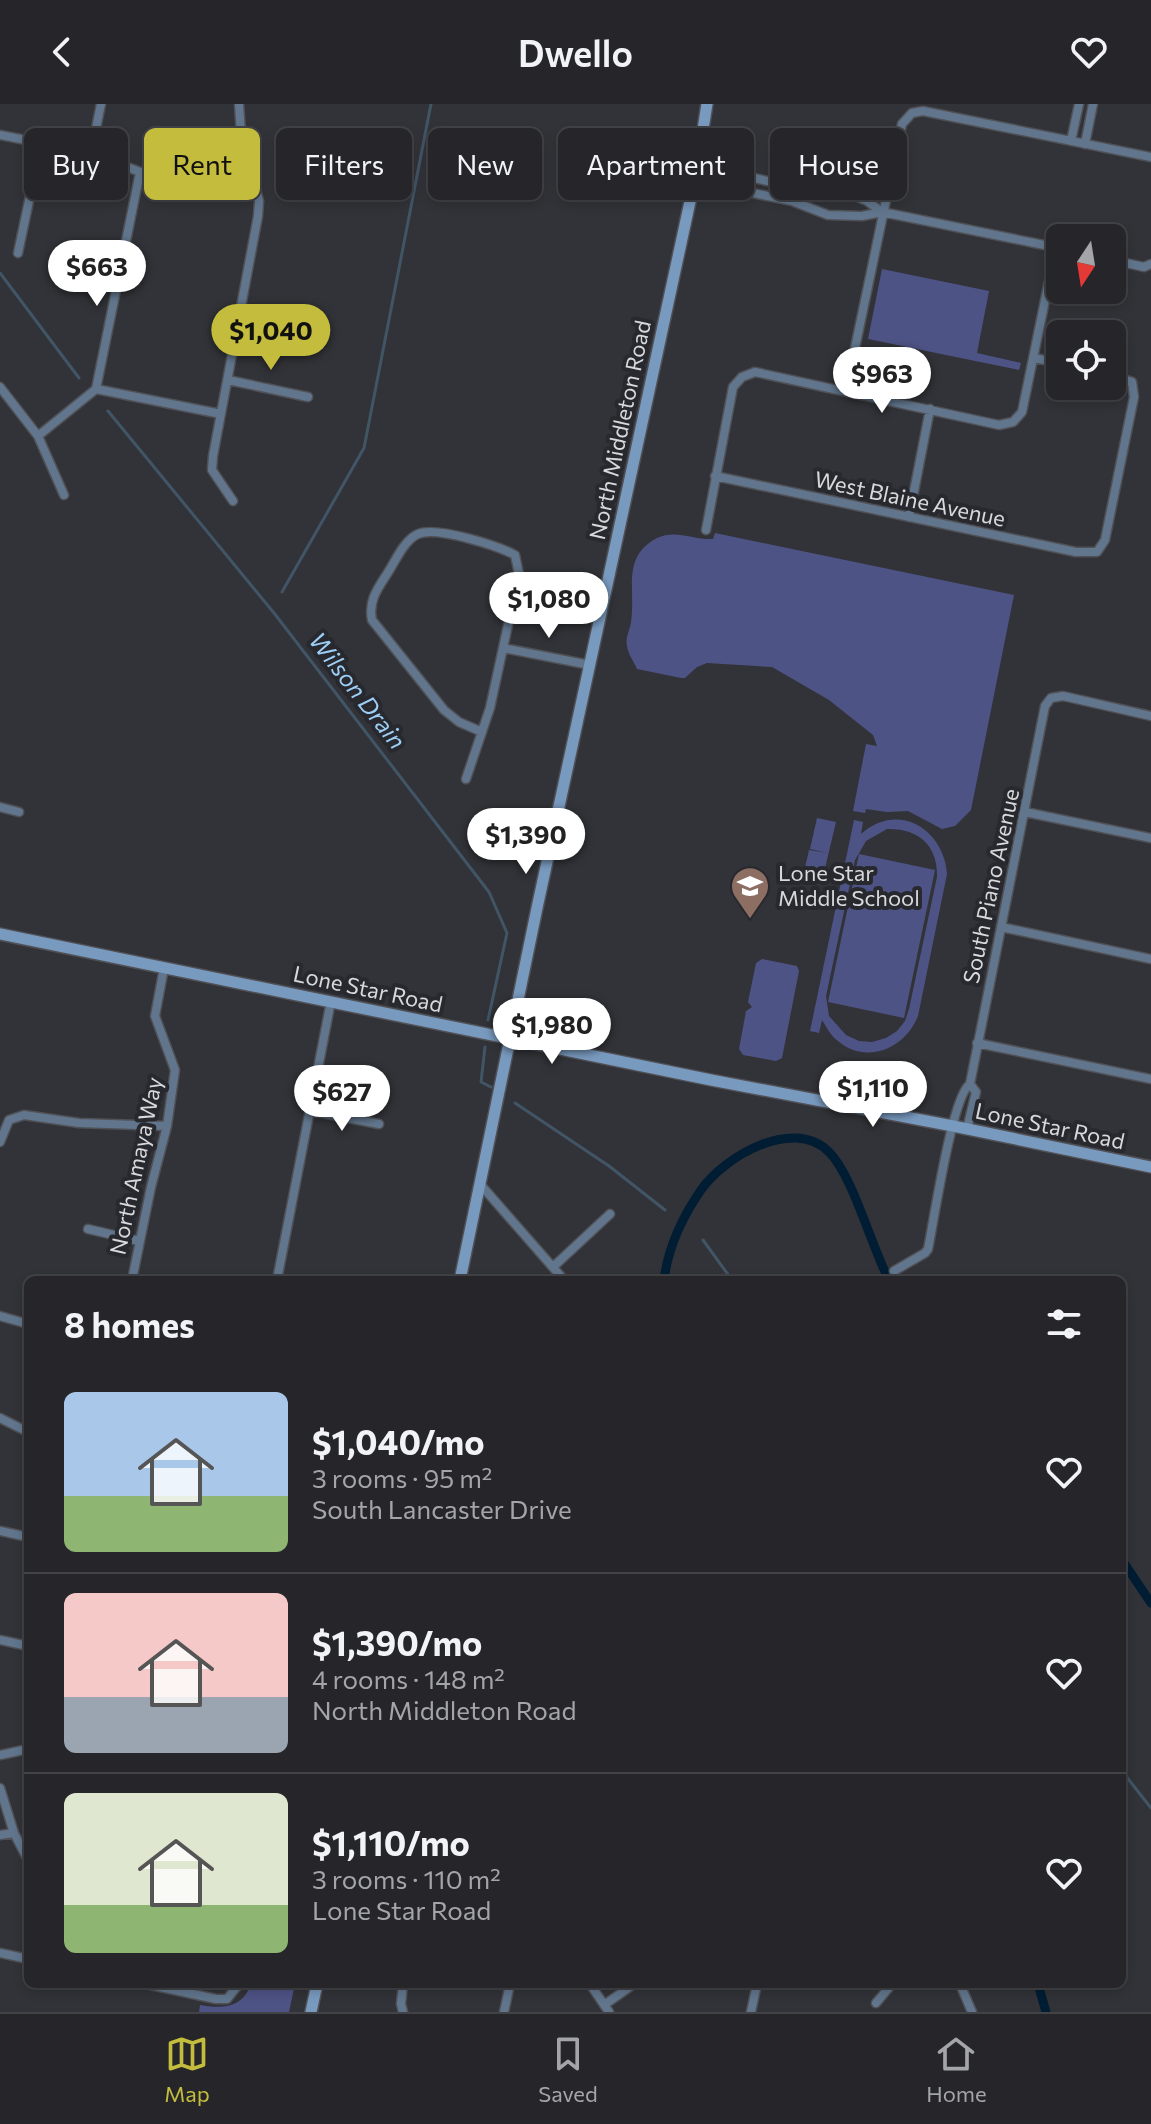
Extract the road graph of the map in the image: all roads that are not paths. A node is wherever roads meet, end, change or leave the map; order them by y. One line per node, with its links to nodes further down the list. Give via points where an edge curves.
1 (101, 104): 6 (street)
2 (239, 104): 7 (street)
3 (707, 104): 8 (main road, North Middleton Road)
4 (1079, 104): 11 (street)
5 (1093, 104): 12 (street)
6 (96, 128)
7 (241, 128)
8 (703, 128)
9 (0, 135): 10 (street)
10 (24, 140)
11 (1071, 141): 12 (street); 22 (street, via 912,113 902,124)
12 (1085, 144): 13 (street)
13 (1151, 157)
14 (128, 167): 15 (street)
15 (140, 172): 16 (street); 33 (street)
16 (144, 173)
17 (754, 178): 22 (street, via 796,187 834,187)
18 (754, 193): 22 (street, via 828,215)
19 (29, 200): 24 (street)
20 (259, 200): 30 (street)
21 (690, 200): 45 (main road, North Middleton Road)
22 (882, 212): 23 (street); 34 (street)
23 (1046, 246)
24 (18, 253)
25 (1126, 263): 26 (street)
26 (1151, 264)
27 (1046, 303): 28 (street)
28 (1034, 358): 29 (street); 36 (street, via 1022,412 1013,422 999,425)
29 (1046, 360)
30 (228, 380): 35 (street); 37 (street)
31 (1126, 380): 42 (street, West Blaine Avenue, via 1132,382 1134,397 1105,540 1097,552)
32 (0, 387): 38 (street)
33 (96, 389): 37 (street); 38 (street)
34 (846, 391): 36 (street); 39 (street, via 755,372 742,377 733,387)
35 (308, 397)
36 (930, 409): 42 (street)
37 (221, 414): 41 (street, via 212,470)
38 (38, 436): 40 (street)
39 (715, 476): 42 (street, West Blaine Avenue); 43 (street)
40 (64, 495)
41 (233, 501)
42 (909, 517)
43 (706, 530)
44 (503, 648): 45 (street); 47 (street); 47 (street, via 519,574 515,555 433,532 417,534 375,593 372,620 444,710)
45 (590, 665): 58 (main road, North Middleton Road)
46 (1151, 716): 51 (street, South Piano Avenue, via 1063,696 1051,698 1045,706)
47 (482, 732): 48 (street)
48 (466, 779)
49 (0, 807): 50 (street)
50 (19, 812)
51 (1025, 812): 52 (street); 53 (street, South Piano Avenue)
52 (1151, 838)
53 (1001, 927): 55 (street); 59 (street, South Piano Avenue)
54 (0, 934): 56 (main road, Lone Star Road)
55 (1151, 959)
56 (164, 968): 57 (main road, Lone Star Road); 64 (street, North Amaya Way, via 155,1016 175,1070)
57 (331, 1001): 58 (main road, Lone Star Road); 62 (street)
58 (509, 1039): 65 (main road, Lone Star Road); 69 (main road, North Middleton Road)
59 (977, 1043): 60 (street); 61 (street, South Piano Avenue)
60 (1151, 1079)
61 (970, 1084): 65 (street, South Piano Avenue, via 963,1088); 66 (street, South Piano Avenue, via 976,1092)
62 (311, 1111): 63 (street); 76 (street)
63 (379, 1124)
64 (167, 1126): 67 (street, via 24,1115 9,1120); 72 (street, North Amaya Way)
65 (953, 1126): 66 (main road, Lone Star Road); 74 (street, South Piano Avenue, via 928,1249)
66 (967, 1129): 68 (main road, Lone Star Road)
67 (0, 1142)
68 (1151, 1167)
69 (480, 1184): 73 (street); 77 (main road, North Middleton Road)
70 (610, 1214): 73 (street)
71 (88, 1229): 72 (street)
72 (139, 1241): 75 (street, North Amaya Way)
73 (553, 1267): 78 (street)
74 (894, 1271)
75 (133, 1276)
76 (278, 1276)
77 (461, 1276)
78 (561, 1276)
79 (0, 1316): 80 (street)
80 (24, 1323)
81 (0, 1418): 82 (street)
82 (24, 1430)
83 (0, 1531): 84 (street)
84 (24, 1536)
85 (0, 1640): 86 (street)
86 (24, 1645)
87 (24, 1750): 88 (street)
88 (0, 1755)
89 (0, 1788): 90 (street)
90 (14, 1833): 91 (street); 92 (street)
91 (0, 1835)
92 (24, 1852)
93 (0, 1953): 94 (street)
94 (24, 1958)
95 (165, 1988): 96 (street, via 216,1999 227,1999)
96 (236, 1988)
97 (316, 1988): 107 (main road)
98 (403, 1988): 108 (street)
99 (509, 1988): 109 (street)
100 (593, 1988): 106 (street)
101 (629, 1988): 106 (street)
102 (756, 1988): 110 (street)
103 (889, 1988): 105 (street)
104 (962, 1988): 111 (street)
105 (876, 2003)
106 (606, 2008)
107 (311, 2012)
108 (403, 2012)
109 (504, 2012)
110 (751, 2012)
111 (972, 2012)

